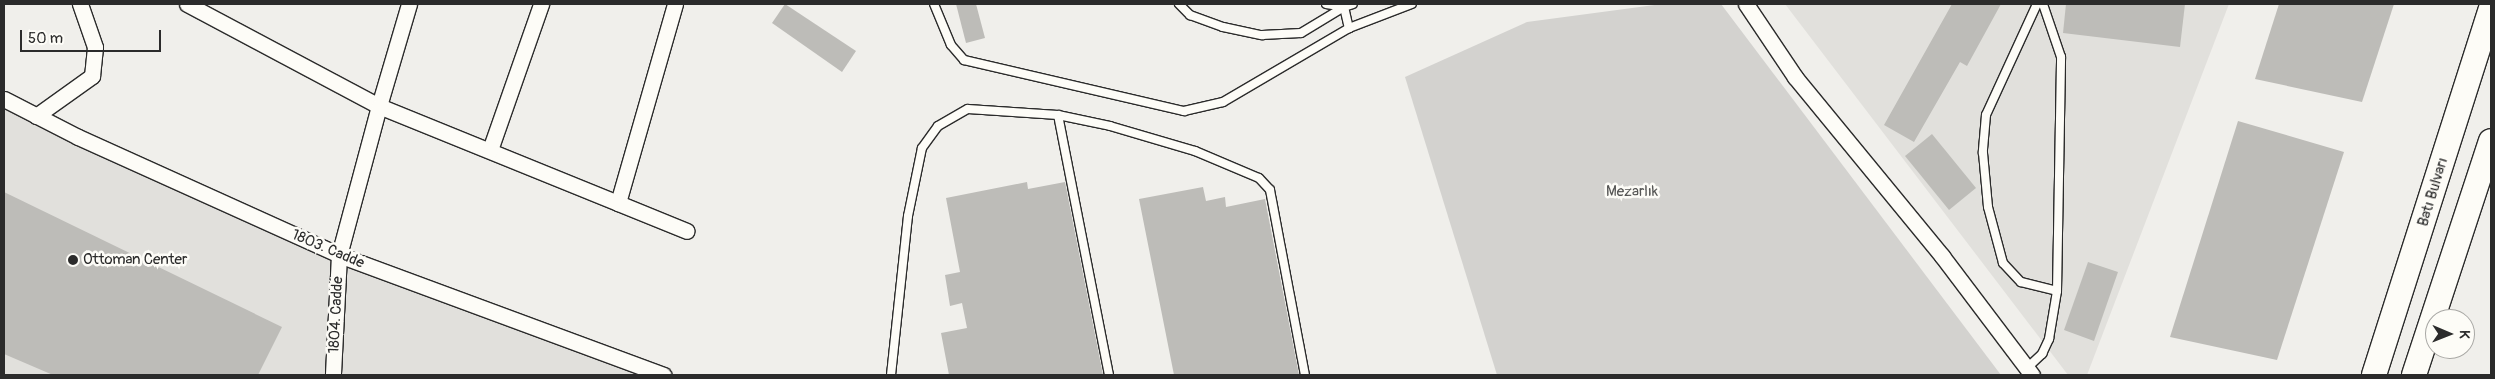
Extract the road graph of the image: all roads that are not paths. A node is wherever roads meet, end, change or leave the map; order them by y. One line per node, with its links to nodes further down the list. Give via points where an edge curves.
1 (80, 4): 20 (street, via 95,47 92,76)
2 (187, 4): 18 (street)
3 (409, 4): 18 (street, 1804. Cadde)
4 (541, 4): 22 (street)
5 (675, 4): 23 (street)
6 (934, 4): 16 (lane, via 951,45 964,60 1184,111 1222,102)
7 (1179, 4): 14 (lane, via 1190,14 1223,27 1262,35 1301,33)
8 (1326, 4): 14 (lane)
9 (1353, 4): 14 (lane)
10 (1412, 4): 16 (lane)
11 (1746, 4): 27 (street, via 1795,77 1942,256)
12 (2037, 4): 26 (lane, via 1986,115 1983,153 1988,207 2003,263 2021,282)
13 (2043, 4): 26 (lane, via 2061,57)
14 (1344, 7): 16 (lane)
15 (2491, 8): 33 (main road, Batı Bulvarı)
16 (1349, 28)
17 (4, 99): 20 (street, 1803. Cadde)
18 (379, 106): 22 (street); 25 (street, 1804. Cadde)
19 (1058, 115): 30 (lane, via 968,110 949,118 929,136 922,148 908,216); 31 (lane); 32 (lane, via 1110,126 1195,151 1251,173 1265,184 1270,190)
20 (36, 116): 25 (street, 1803. Cadde)
21 (2490, 147): 34 (main road)
22 (490, 150): 23 (street)
23 (618, 203): 24 (street)
24 (687, 231)
25 (339, 255): 28 (street, 1803. Cadde); 29 (street, 1804. Cadde)
26 (2057, 291): 27 (lane, via 2050,339)
27 (2029, 372)
28 (653, 374)
29 (333, 375)
30 (891, 375)
31 (1108, 375)
32 (1305, 375)
33 (2374, 375)
34 (2414, 375)

